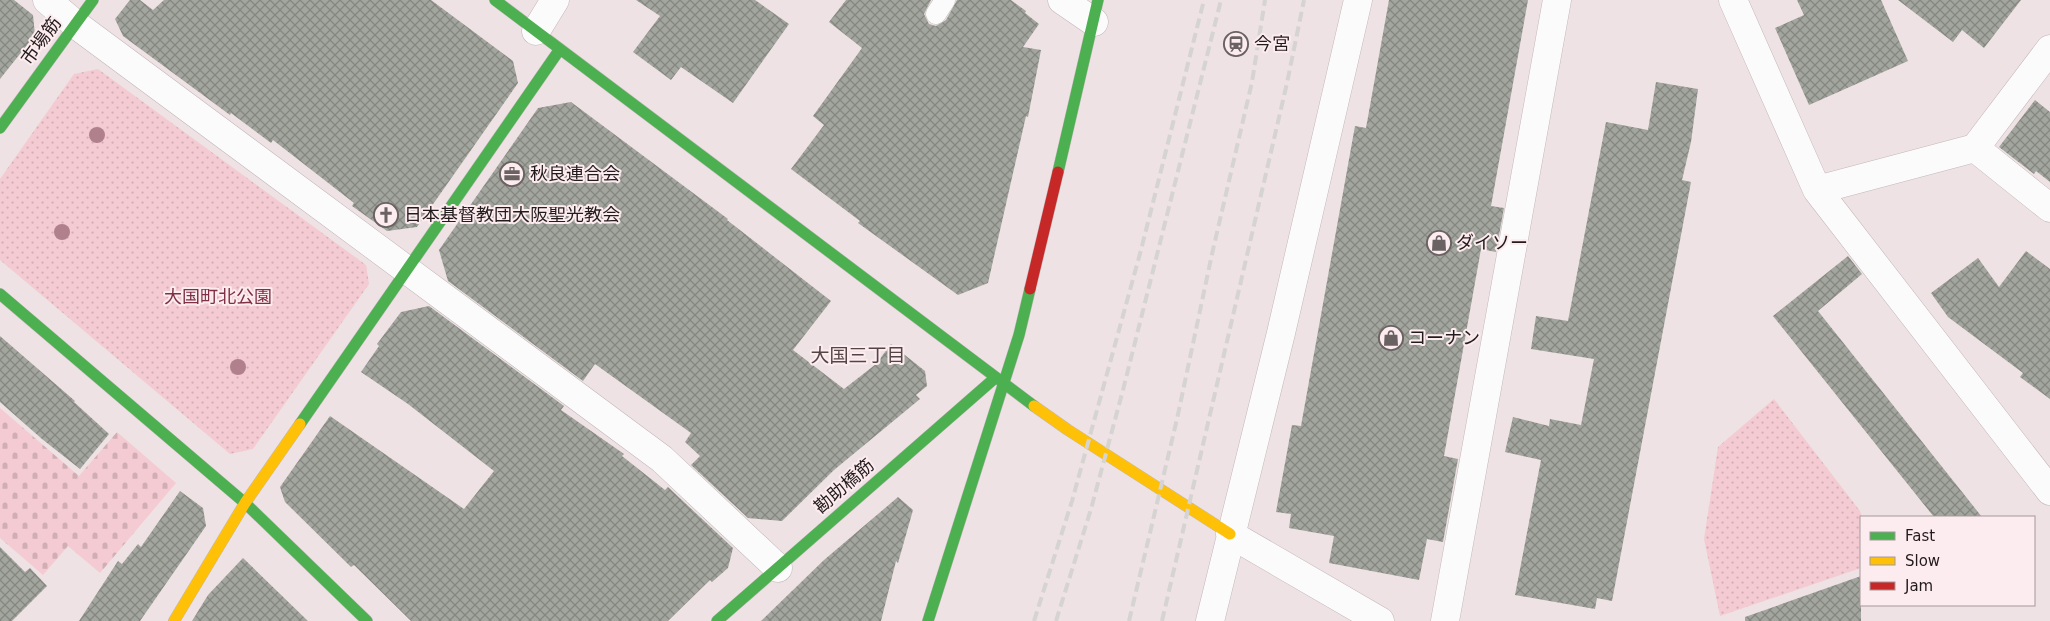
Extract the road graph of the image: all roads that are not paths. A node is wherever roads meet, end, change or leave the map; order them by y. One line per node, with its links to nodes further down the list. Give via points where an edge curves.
1 (47, 0): 10 (street)
2 (93, 0): 10 (street, 市場筋)
3 (495, 0): 11 (street)
4 (555, 0): 11 (street)
5 (1062, 0): 9 (street)
6 (1358, 0): 23 (street, via 1281,333)
7 (1557, 0): 31 (street)
8 (1733, 0): 16 (street)
9 (1096, 11): 20 (street, via 1019,335)
10 (75, 24): 14 (street, 市場筋); 18 (street)
11 (536, 31): 12 (street)
12 (560, 49): 18 (street); 20 (street)
13 (2050, 49): 15 (street)
14 (0, 128)
15 (1975, 148): 16 (street); 17 (street)
16 (1817, 190): 21 (street)
17 (2050, 208)
18 (407, 270): 22 (street); 24 (street, via 662,459)
19 (0, 294): 22 (street)
20 (999, 381): 23 (street, via 1068,430); 24 (street, 勘助橋筋); 28 (street)
21 (2050, 491)
22 (245, 503): 25 (street); 26 (street)
23 (1230, 534): 29 (street); 30 (street)
24 (778, 568): 27 (street, 勘助橋筋)
25 (174, 621)
26 (367, 621)
27 (717, 621)
28 (928, 621)
29 (1210, 621)
30 (1380, 621)
31 (1445, 621)

